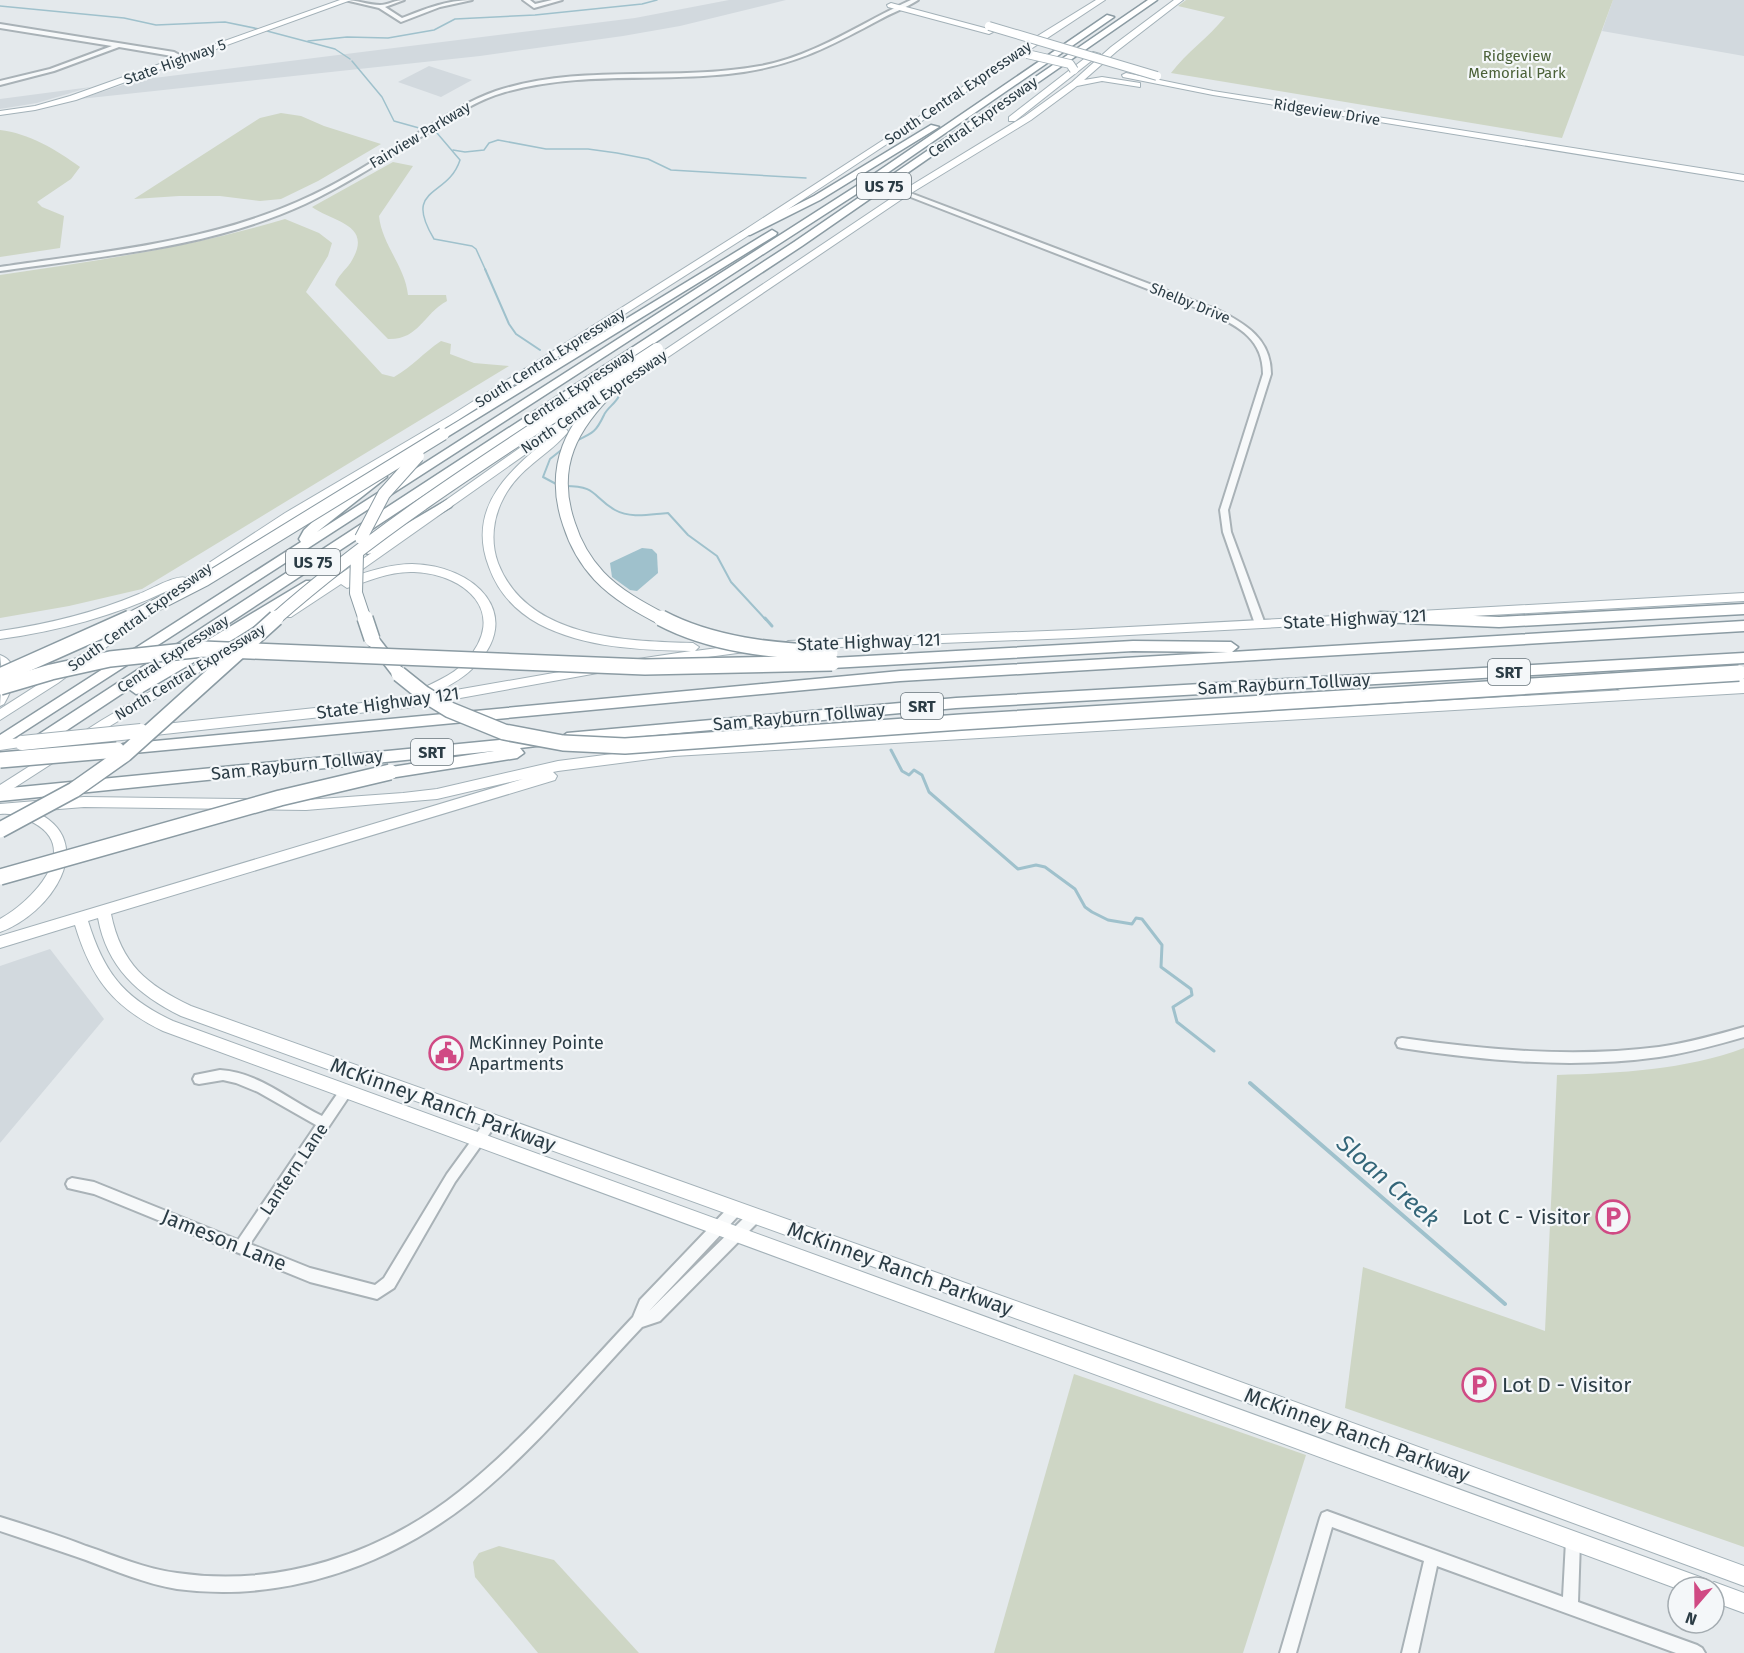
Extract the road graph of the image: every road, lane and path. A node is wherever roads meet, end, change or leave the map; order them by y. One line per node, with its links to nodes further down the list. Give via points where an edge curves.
1 (348, 0): 13 (street); 22 (main road, State Highway 5)
2 (401, 0): 13 (street)
3 (469, 0): 13 (street, via 401,20)
4 (529, 0): 5 (street, via 534,6)
5 (559, 0)
6 (915, 0): 12 (street, Fairview Parkway)
7 (1101, 0): 32 (main road, South Central Expressway)
8 (1110, 0): 17 (main road)
9 (1153, 0): 31 (highway, Central Expressway / US 75)
10 (1173, 0): 21 (main road)
11 (1179, 0): 26 (main road, North Central Expressway)
12 (897, 4): 14 (main road, Ridgeview Drive); 40 (street, Fairview Parkway, via 805,56 749,69 596,74 541,80 496,93 306,200 227,229 154,245)
13 (381, 8)
14 (917, 14): 19 (main road, Ridgeview Drive); 19 (main road, Ridgeview Drive, bridge, via 989,27)
15 (1115, 14): 30 (highway, Central Expressway / US 75)
16 (0, 26): 18 (street)
17 (1056, 35): 19 (main road); 21 (main road, via 1062,41 1091,50)
18 (118, 45): 22 (street); 25 (street, via 52,70)
19 (1041, 45): 20 (main road); 21 (main road, Ridgeview Drive)
20 (1027, 54): 23 (main road, bridge, via 1070,64); 32 (main road, via 921,125)
21 (1093, 56): 23 (main road); 24 (main road, Ridgeview Drive)
22 (184, 59): 29 (main road, State Highway 5, via 60,103)
23 (1074, 70): 34 (main road)
24 (1157, 80): 27 (main road, Ridgeview Drive); 28 (main road, Ridgeview Drive)
25 (0, 83)
26 (1074, 84): 27 (main road, via 1102,79 1158,89); 34 (main road, North Central Expressway)
27 (1176, 87): 28 (main road, Ridgeview Drive)
28 (1273, 100): 33 (main road, Ridgeview Drive)
29 (0, 113)
30 (960, 119): 38 (highway, Central Expressway / US 75); 39 (highway, via 939,124 817,198)
31 (970, 127): 41 (highway, via 824,236); 68 (highway, Central Expressway / US 75)
32 (897, 135): 39 (main road, South Central Expressway)
33 (1573, 147): 35 (main road, Ridgeview Drive); 36 (main road, Ridgeview Drive)
34 (970, 153): 37 (main road, North Central Expressway)
35 (1744, 171)
36 (1744, 178)
37 (905, 193): 42 (main road, North Central Expressway); 52 (street, Shelby Drive, via 1215,312 1241,326 1260,344 1268,361 1267,374 1224,510 1227,532)
38 (814, 217): 43 (highway, via 795,219); 45 (highway, Central Expressway / US 75)
39 (746, 233): 43 (main road, South Central Expressway)
40 (0, 269)
41 (657, 349): 58 (highway, bridge, via 597,402 573,435 562,467 560,496 577,546 588,563 620,594 663,620 738,644); 76 (highway, bridge, via 386,530 292,604 140,742 55,801)
42 (618, 386): 44 (main road, North Central Expressway); 56 (main road, via 519,468 500,494 488,519 491,564 513,598 549,624 571,633 630,645)
43 (439, 432): 45 (highway, via 306,534); 46 (main road, South Central Expressway, via 289,516); 61 (highway, bridge, via 205,580 113,627); 62 (highway, bridge, via 396,477 367,523 357,554 356,593 360,610 384,657 432,701 483,725 542,741 625,747 1020,718)
44 (447, 504): 49 (main road, North Central Expressway); 68 (highway, via 230,636 107,705)
45 (302, 547): 70 (highway, Central Expressway / US 75)
46 (215, 563): 55 (main road, via 122,606 54,626); 67 (main road, South Central Expressway)
47 (1744, 597): 51 (main road, State Highway 121)
48 (1744, 609): 51 (highway, via 1499,622)
49 (289, 613): 66 (main road, via 366,576 391,570 434,570 465,580 486,600 490,613 487,639 456,676); 74 (main road, North Central Expressway, via 106,723)
50 (1744, 615): 54 (highway)
51 (1380, 617): 52 (main road, State Highway 121)
52 (1260, 624): 56 (main road, State Highway 121)
53 (1744, 626): 54 (highway, Sam Rayburn Tollway / SRT)
54 (1666, 630): 57 (highway, Sam Rayburn Tollway / SRT)
55 (0, 635)
56 (739, 648): 66 (main road, State Highway 121)
57 (1279, 652): 58 (highway, via 1220,645); 72 (highway, Sam Rayburn Tollway / SRT, bridge, via 900,676)
58 (831, 658): 64 (highway, bridge, via 645,667 203,649 110,659)
59 (1744, 658): 63 (highway, Sam Rayburn Tollway / SRT)
60 (0, 659): 65 (main road, via 9,679)
61 (0, 676)
62 (1743, 680): 63 (highway, via 1332,689); 71 (main road)
63 (1274, 684): 69 (highway, Sam Rayburn Tollway / SRT, via 956,703)
64 (0, 687)
65 (0, 701)
66 (405, 703): 70 (main road, State Highway 121, bridge)
67 (0, 715)
68 (74, 718): 73 (highway, Central Expressway / US 75)
69 (638, 733): 74 (highway, Sam Rayburn Tollway / SRT); 77 (highway, bridge, via 390,772 280,798)
70 (0, 744)
71 (724, 749): 75 (main road, via 608,758 437,794 369,801 306,805 94,802); 78 (main road, via 551,776)
72 (0, 760)
73 (0, 767)
74 (0, 794)
75 (15, 809): 80 (main road, via 52,828 60,842 61,855 57,873 37,901)
76 (0, 830)
77 (0, 877)
78 (103, 910): 79 (main road); 83 (main road, McKinney Ranch Parkway, via 110,945 128,971 152,992)
79 (79, 917): 81 (main road); 82 (main road, McKinney Ranch Parkway, via 97,968)
80 (0, 926)
81 (0, 942)
82 (130, 1004): 83 (main road, via 150,1001 178,1014); 87 (main road, McKinney Ranch Parkway, via 168,1026)
83 (186, 1011): 89 (main road, McKinney Ranch Parkway)
84 (1744, 1032): 85 (street, via 1656,1052 1593,1057 1508,1056)
85 (1402, 1042)
86 (199, 1079): 88 (street, via 231,1077)
87 (346, 1091): 88 (street, Lantern Lane); 90 (main road, McKinney Ranch Parkway)
88 (325, 1123): 96 (street, Lantern Lane)
89 (491, 1123): 90 (street); 92 (main road, McKinney Ranch Parkway)
90 (480, 1139): 94 (main road, McKinney Ranch Parkway); 96 (street, Jameson Lane, via 444,1190 392,1279 377,1292 318,1277)
91 (72, 1184): 96 (street, Jameson Lane, via 94,1188)
92 (735, 1210): 93 (main road, McKinney Ranch Parkway); 94 (street)
93 (754, 1216): 95 (street); 102 (main road, McKinney Ranch Parkway)
94 (719, 1227): 95 (main road, McKinney Ranch Parkway); 97 (street, via 645,1305)
95 (737, 1233): 97 (street, via 655,1316); 99 (main road, McKinney Ranch Parkway)
96 (241, 1246)
97 (638, 1322): 98 (street, via 463,1497 409,1533 339,1566 259,1584 190,1583 144,1574)
98 (0, 1524)
99 (1573, 1541): 101 (main road, McKinney Ranch Parkway); 105 (street)
100 (1432, 1557): 105 (street); 106 (street, via 1327,1518); 107 (street)
101 (1667, 1575)
102 (1744, 1576)
103 (1726, 1596): 104 (main road)
104 (1744, 1603)
105 (1570, 1608): 108 (street)
106 (1288, 1653)
107 (1410, 1653)
108 (1697, 1653)

